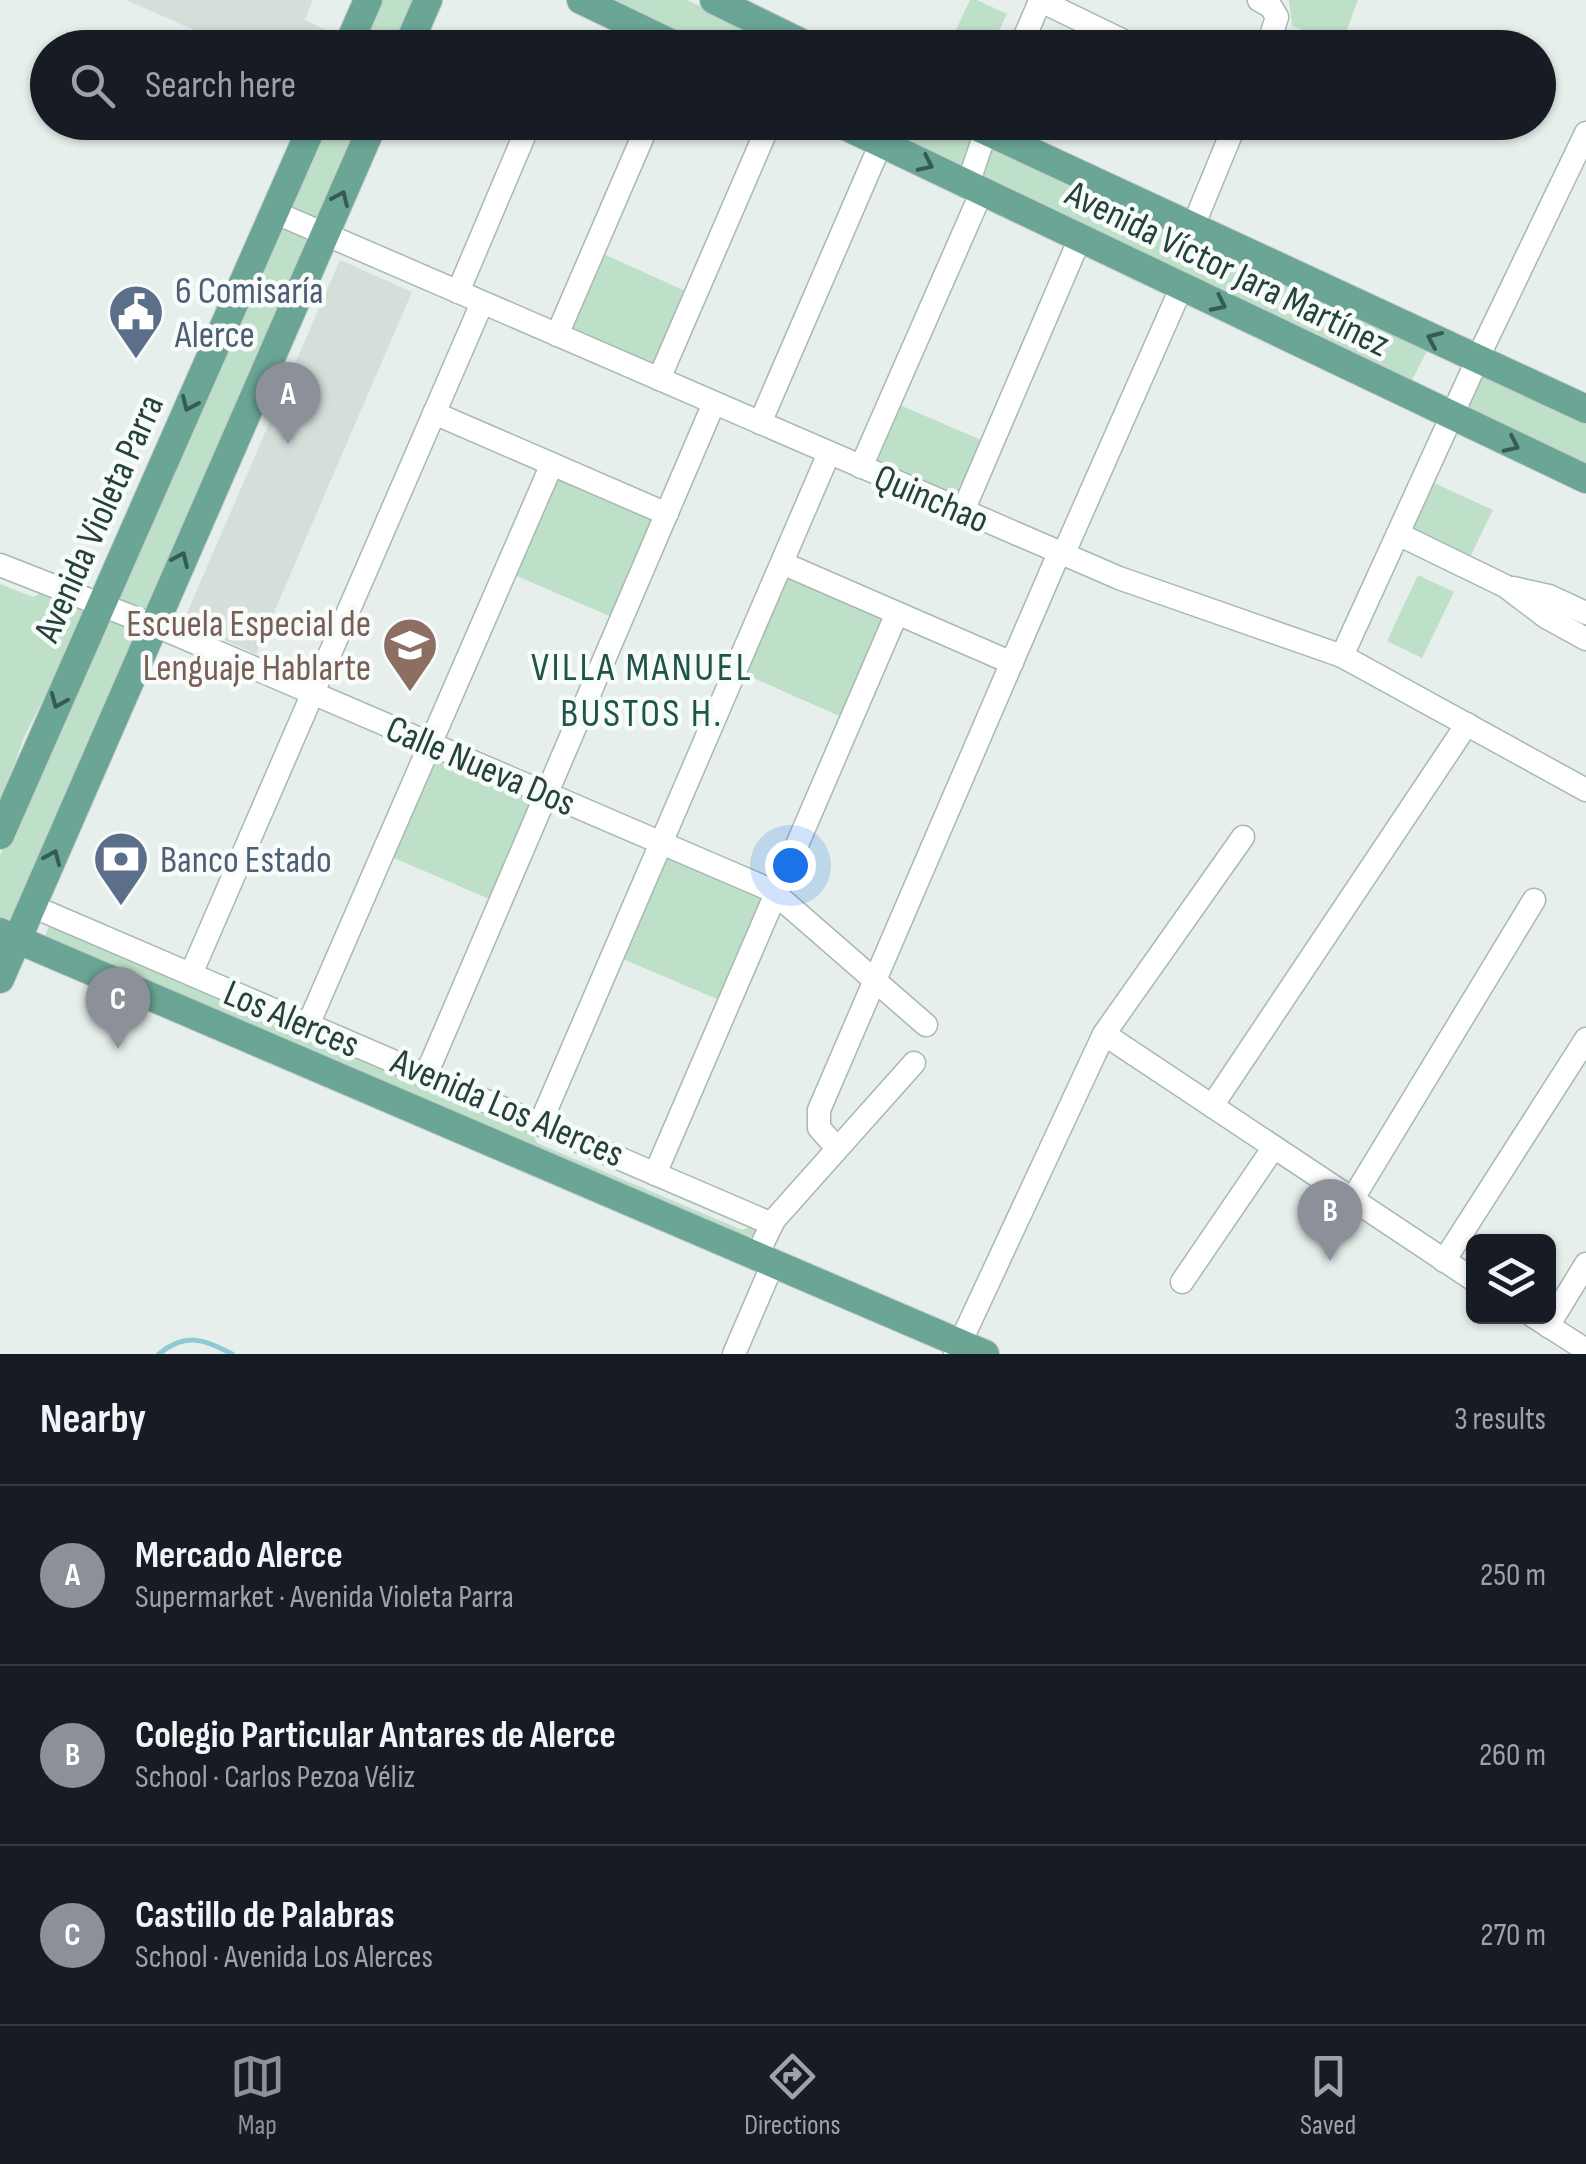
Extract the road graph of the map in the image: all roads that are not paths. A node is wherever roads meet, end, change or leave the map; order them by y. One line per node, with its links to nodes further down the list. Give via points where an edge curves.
1 (368, 0): 7 (main road)
2 (428, 0): 8 (main road)
3 (581, 0): 9 (main road)
4 (715, 0): 10 (main road)
5 (1039, 0): 11 (street); 12 (street)
6 (1259, 0): 13 (street, via 1277,16)
7 (355, 30)
8 (415, 30)
9 (644, 30)
10 (776, 30)
11 (1027, 30)
12 (1101, 30)
13 (1273, 30)
14 (1586, 133): 34 (street)
15 (306, 140): 26 (main road, Avenida Violeta Parra)
16 (366, 140): 28 (main road, one-way to 16)
17 (522, 140): 31 (street)
18 (641, 140): 33 (street)
19 (762, 140): 35 (street)
20 (875, 140): 24 (main road, Avenida Víctor Jara Martínez)
21 (980, 140): 25 (street)
22 (1010, 140): 27 (main road, Avenida Víctor Jara Martínez)
23 (1229, 140): 27 (street)
24 (881, 143): 25 (main road, Avenida Víctor Jara Martínez, one-way to 25); 40 (street)
25 (975, 188): 29 (main road, Avenida Víctor Jara Martínez); 43 (street)
26 (274, 212): 28 (street, Quinchao); 52 (main road, Avenida Violeta Parra, one-way to 52)
27 (1192, 229): 34 (main road, Avenida Víctor Jara Martínez, one-way to 27)
28 (325, 235): 31 (street, Quinchao); 55 (main road, one-way to 28)
29 (1080, 238): 30 (main road, Avenida Víctor Jara Martínez); 45 (street)
30 (1182, 286): 39 (main road, Avenida Víctor Jara Martínez, one-way to 39); 48 (street)
31 (458, 292): 32 (street, Quinchao)
32 (482, 303): 33 (street, Quinchao); 38 (street)
33 (557, 336): 35 (street, Quinchao)
34 (1478, 359): 37 (main road, Avenida Víctor Jara Martínez); 39 (street)
35 (658, 379): 36 (street, Quinchao)
36 (714, 403): 40 (street, Quinchao); 46 (street)
37 (1586, 409)
38 (434, 413): 42 (street); 59 (street)
39 (1451, 417): 44 (main road, Avenida Víctor Jara Martínez, one-way to 44); 47 (street)
40 (760, 423): 41 (street, Quinchao)
41 (829, 453): 43 (street, Quinchao); 49 (street)
42 (552, 464): 46 (street); 61 (street)
43 (861, 467): 45 (street, Quinchao)
44 (1586, 478)
45 (963, 511): 48 (street, Quinchao)
46 (667, 514): 63 (street)
47 (1398, 534): 51 (street); 57 (street)
48 (1061, 554): 57 (street, Quinchao); 58 (street)
49 (782, 563): 53 (street); 66 (street)
50 (0, 565): 52 (street, Calle Nueva Dos)
51 (1505, 586): 54 (street); 56 (street)
52 (100, 606): 55 (street, Calle Nueva Dos); 64 (main road, Avenida Violeta Parra, one-way to 64)
53 (896, 613): 58 (street); 67 (street)
54 (1586, 613)
55 (152, 627): 59 (street, Calle Nueva Dos); 69 (main road, one-way to 55)
56 (1586, 638)
57 (1342, 656): 60 (street, Quinchao)
58 (1012, 663): 73 (street)
59 (313, 693): 61 (street, Calle Nueva Dos); 71 (street)
60 (1468, 724): 62 (street, Quinchao); 80 (street)
61 (430, 744): 63 (street, Calle Nueva Dos); 74 (street)
62 (1586, 790)
63 (547, 794): 66 (street, Calle Nueva Dos); 79 (street)
64 (0, 835)
65 (1244, 837): 76 (street)
66 (661, 843): 67 (street, Calle Nueva Dos); 81 (street)
67 (776, 893): 73 (street, Calle Nueva Dos); 84 (street)
68 (1534, 900): 85 (street)
69 (32, 906): 70 (main road); 71 (street, Los Alerces)
70 (9, 936): 72 (main road); 87 (main road, Avenida Los Alerces)
71 (191, 974): 74 (street, Los Alerces)
72 (0, 979)
73 (875, 980): 75 (street, Calle Nueva Dos); 82 (street, via 818,1116 822,1133)
74 (308, 1024): 79 (street, Los Alerces)
75 (926, 1025)
76 (1104, 1034): 80 (street); 94 (street)
77 (1586, 1039): 88 (street)
78 (914, 1064): 82 (street)
79 (426, 1075): 81 (street, Los Alerces)
80 (1212, 1106): 83 (street)
81 (540, 1124): 84 (street, Los Alerces)
82 (837, 1148): 86 (street)
83 (1274, 1148): 85 (street); 91 (street)
84 (655, 1174): 86 (street, Los Alerces)
85 (1352, 1200): 88 (street)
86 (772, 1224): 87 (street)
87 (766, 1258): 94 (main road, Avenida Los Alerces); 96 (street)
88 (1444, 1261): 90 (street)
89 (1586, 1264): 92 (street)
90 (1466, 1275)
91 (1182, 1282)
92 (1556, 1301)
93 (1545, 1324): 95 (street)
94 (967, 1350)
95 (1586, 1350)
96 (734, 1354)

